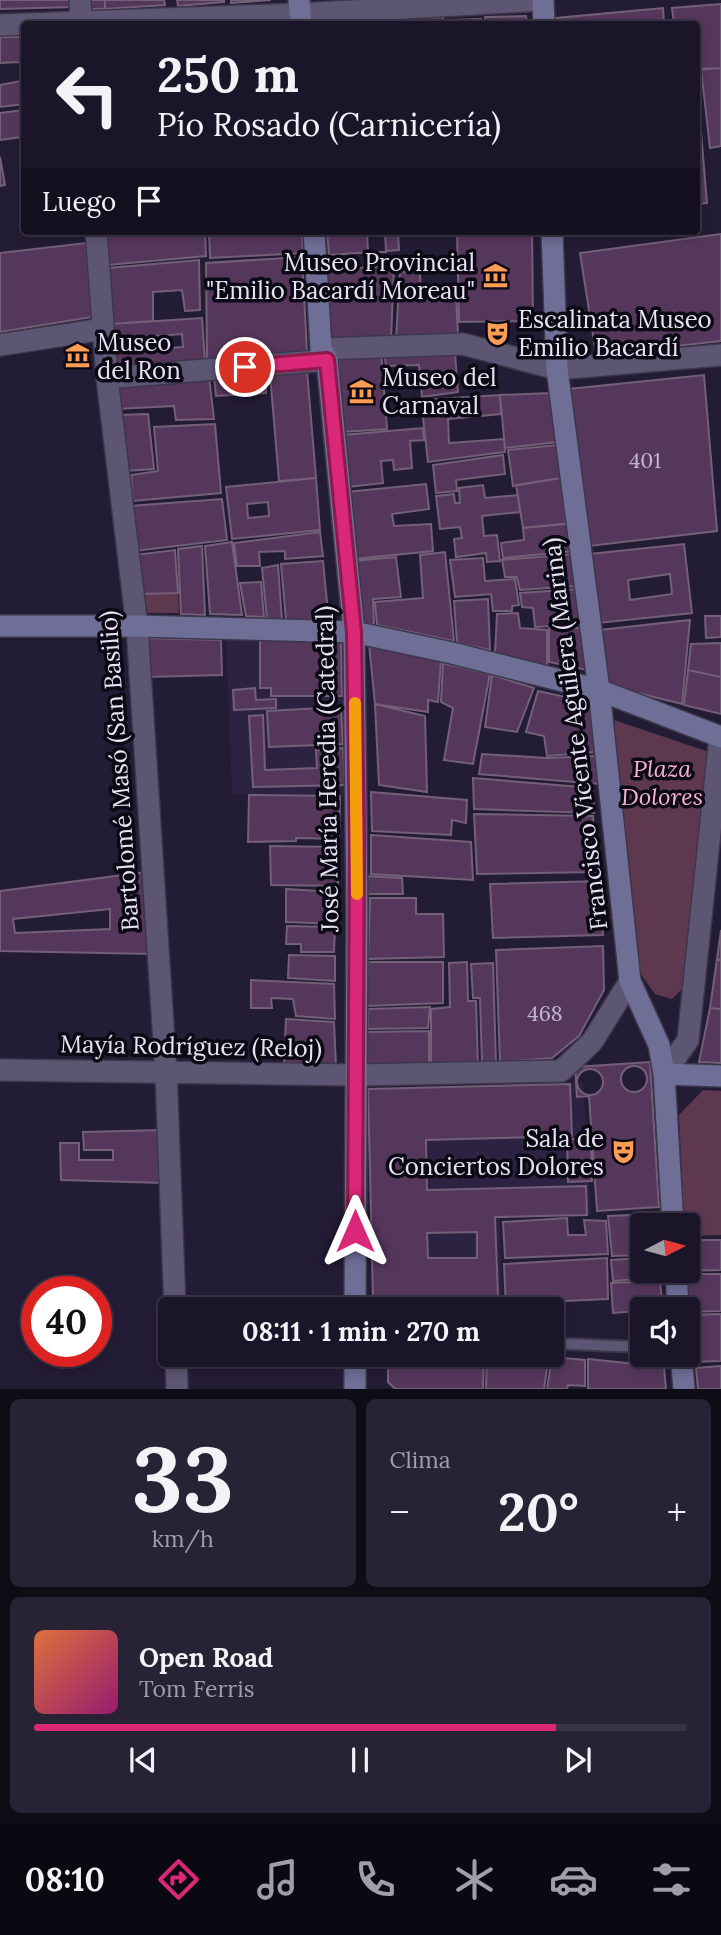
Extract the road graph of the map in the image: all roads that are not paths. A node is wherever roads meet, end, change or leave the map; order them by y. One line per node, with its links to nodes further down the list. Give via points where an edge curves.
1 (80, 0): 4 (street)
2 (543, 0): 3 (street); 6 (street)
3 (300, 13): 5 (street)
4 (81, 21)
5 (141, 21)
6 (544, 21)
7 (0, 25): 8 (street)
8 (21, 25)
9 (96, 235): 12 (street, Bartolomé Masó (San Basilio))
10 (314, 235): 14 (street, José María Heredia (Catedral))
11 (552, 235): 16 (street, Francisco Vicente Aguilera (Marina))
12 (103, 329): 13 (street); 17 (street, Bartolomé Masó (San Basilio))
13 (0, 345)
14 (324, 354): 16 (street, via 459,344); 17 (street); 20 (street, José María Heredia (Catedral))
15 (721, 355): 16 (street)
16 (557, 369): 21 (street, Francisco Vicente Aguilera (Marina))
17 (107, 378): 19 (street, Bartolomé Masó (San Basilio))
18 (0, 626): 19 (street)
19 (137, 626): 20 (street); 25 (street, Bartolomé Masó (San Basilio))
20 (354, 632): 21 (street); 27 (street, José María Heredia (Catedral))
21 (599, 690): 22 (street); 23 (street, Francisco Vicente Aguilera (Marina))
22 (721, 737): 26 (street, via 688,1040)
23 (630, 981): 26 (street, Francisco Vicente Aguilera (Marina), via 659,1045); 27 (street, Mayía Rodríguez (Reloj), via 592,1042 561,1071)
24 (0, 1070): 25 (street, Mayía Rodríguez (Reloj))
25 (166, 1072): 27 (street, Mayía Rodríguez (Reloj)); 30 (street, Bartolomé Masó (San Basilio))
26 (664, 1074): 28 (street); 29 (street, Francisco Vicente Aguilera (Marina))
27 (356, 1075): 31 (street, José María Heredia (Catedral))
28 (721, 1076)
29 (672, 1213)
30 (174, 1297)
31 (355, 1297)
32 (569, 1344): 33 (lane)
33 (630, 1347)
34 (176, 1367): 37 (street)
35 (355, 1367): 38 (street)
36 (682, 1367): 39 (street)
37 (177, 1389)
38 (355, 1389)
39 (684, 1389)

